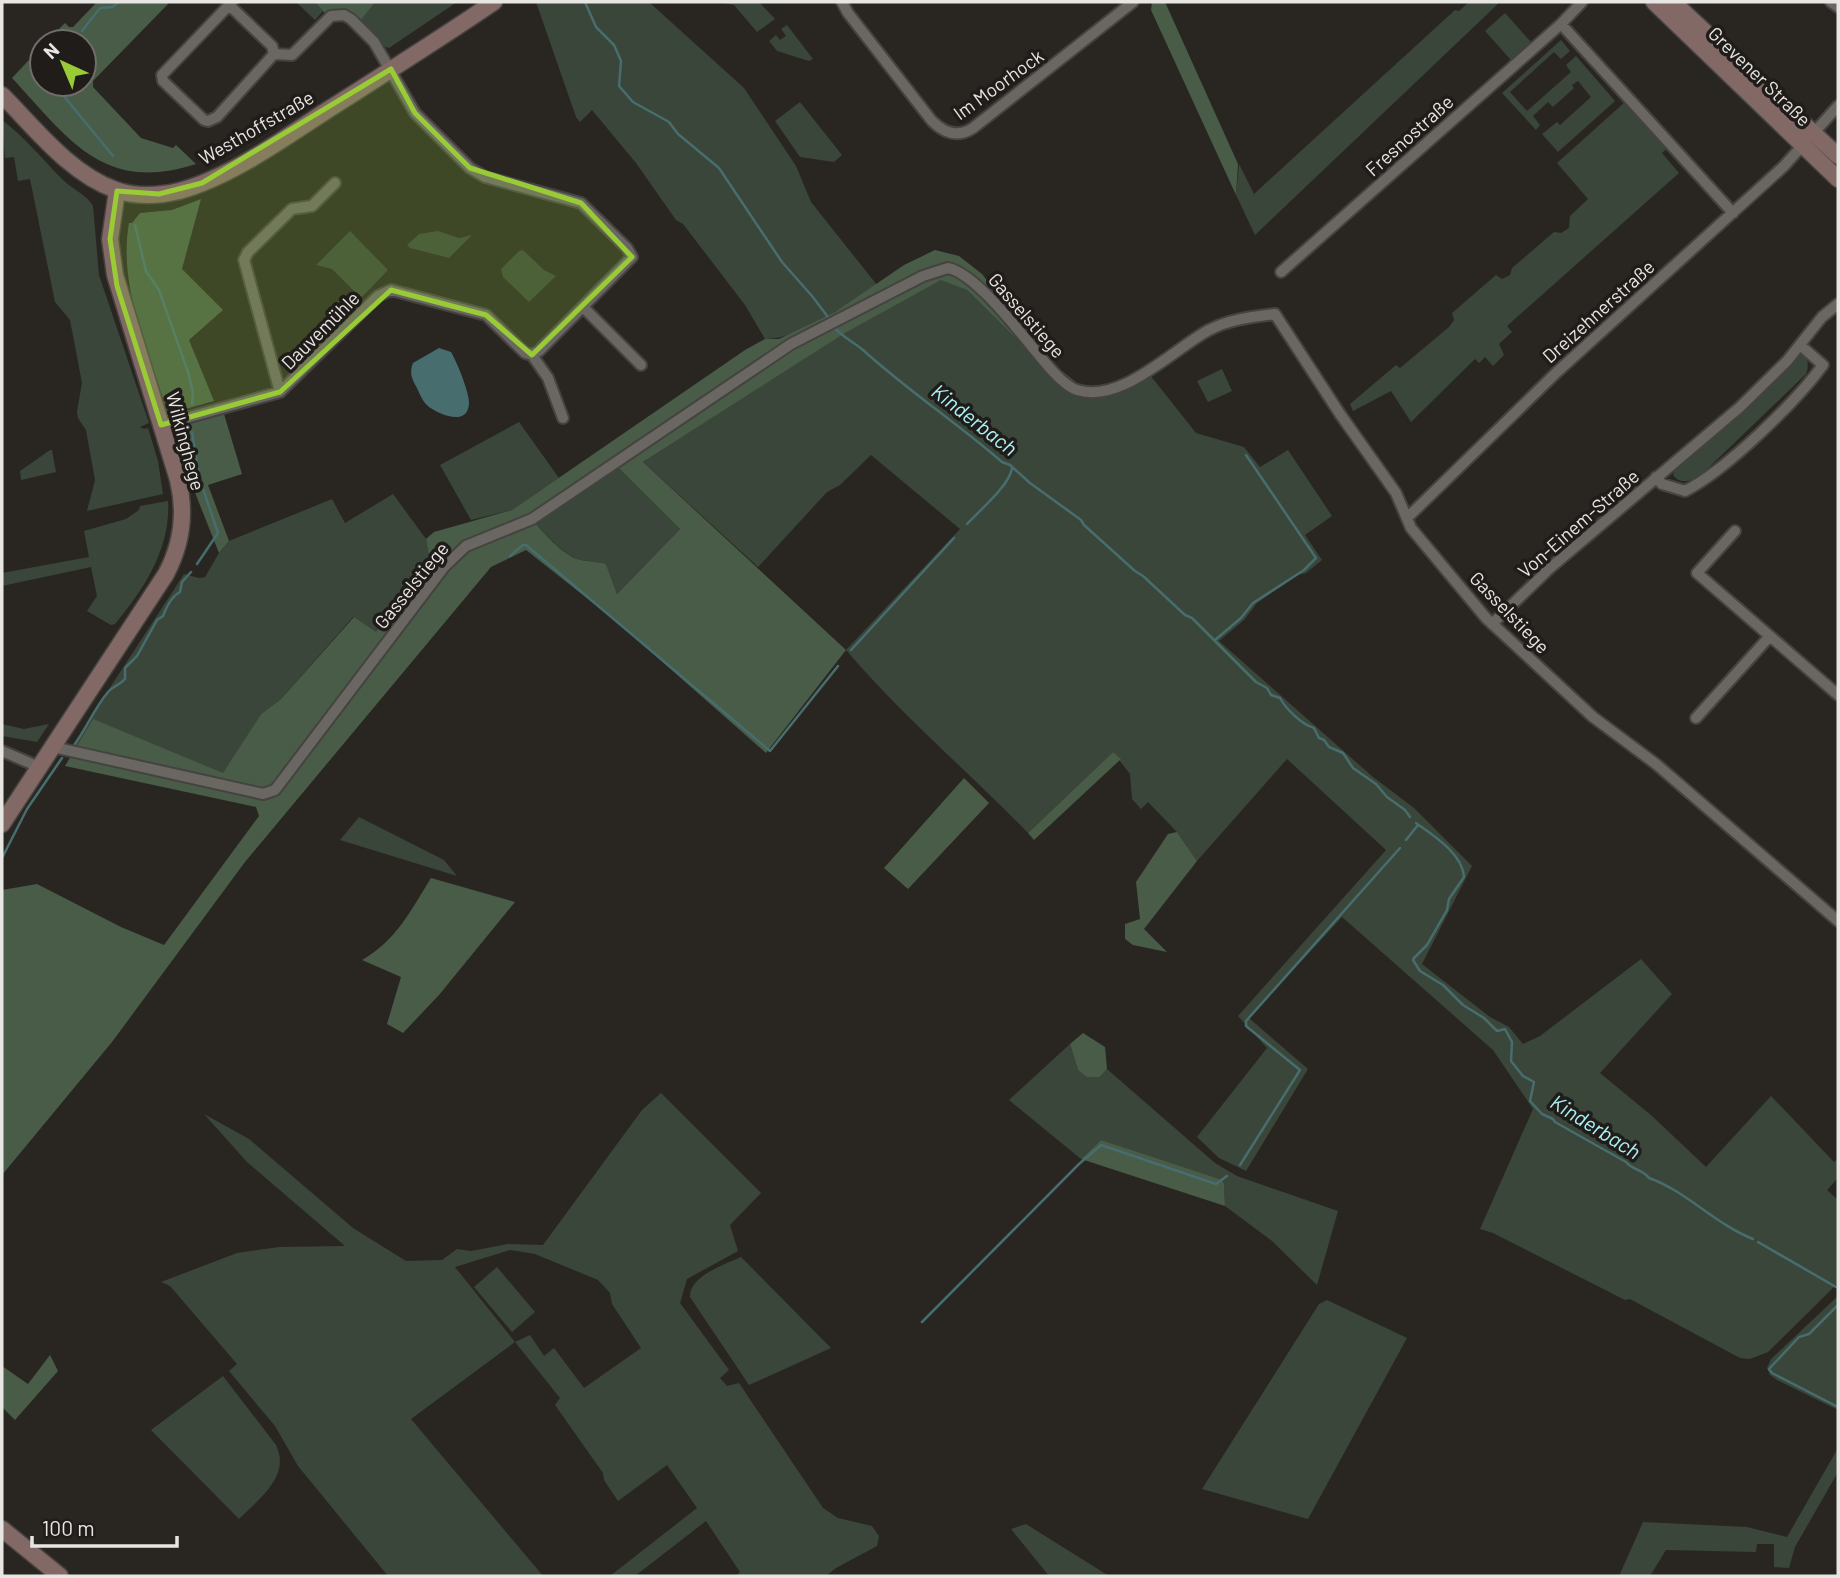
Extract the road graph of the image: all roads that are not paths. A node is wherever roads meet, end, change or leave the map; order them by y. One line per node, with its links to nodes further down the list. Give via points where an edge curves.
1 (494, 2): 12 (street, Westhoffstraße)
2 (842, 2): 3 (street, Im Moorhock, via 932,121 945,131 961,134)
3 (1133, 2)
4 (1582, 2): 10 (street, Fresnostraße)
5 (1654, 2): 16 (street, Grevener Straße)
6 (1673, 2): 15 (street, Grevener Straße)
7 (1831, 2): 9 (street)
8 (230, 3): 11 (street, via 272,46); 11 (street, via 164,71 163,81 208,121 217,117)
9 (1838, 7)
10 (1561, 24): 21 (street); 22 (street, Fresnostraße)
11 (274, 54): 12 (street, via 292,55 324,20 337,14 351,19 374,42)
12 (391, 69): 20 (street, Westhoffstraße, via 261,152 202,183 159,194); 24 (street, via 415,113 477,173 581,203 631,252 629,262)
13 (2, 95): 20 (street, Westhoffstraße, via 76,166)
14 (1838, 106): 15 (street, Dreizehnerstraße)
15 (1814, 134): 16 (street, Dreizehnerstraße); 17 (street, Grevener Straße)
16 (1803, 147): 18 (street, Grevener Straße); 21 (street, Dreizehnerstraße)
17 (1838, 156)
18 (1838, 179)
19 (335, 183): 28 (street, Dauvemühle, via 312,206 292,209 244,260)
20 (117, 191): 30 (street, Wilkinghege, via 110,239 115,275)
21 (1733, 213): 32 (street, Dreizehnerstraße, via 1557,372)
22 (1280, 272)
23 (1838, 304): 25 (street, Von-Einem-Straße)
24 (583, 307): 26 (street); 27 (street)
25 (1800, 345): 31 (street, Von-Einem-Straße, via 1740,407); 31 (street, Von-Einem-Straße, via 1823,365 1761,430 1715,472 1685,491 1662,484)
26 (532, 355): 28 (street, Dauvemühle, via 486,315 391,289 378,296); 29 (street, Dauvemühle, via 548,378)
27 (641, 365)
28 (280, 392): 30 (street, Dauvemühle)
29 (564, 418)
30 (161, 425): 38 (street, Wilkinghege, via 181,493 180,542 166,574)
31 (1656, 477): 34 (street, Von-Einem-Straße)
32 (1407, 518): 34 (street, Gasselstiege, via 1423,544); 38 (street, Gasselstiege, via 1396,493 1275,314 1209,330 1128,383 1087,393 1074,389 1052,371 973,280 948,268 923,276 792,344 532,519 466,546 444,567 275,790 263,794)
33 (1735, 531): 35 (street, via 1697,573)
34 (1492, 624): 42 (street, Gasselstiege, via 1593,717 1656,764)
35 (1770, 636): 36 (street); 37 (street)
36 (1838, 695)
37 (1696, 718)
38 (53, 747): 40 (street, Wilkinghege)
39 (2, 751): 40 (street)
40 (39, 767): 41 (street, Wilkinghege)
41 (2, 824)
42 (1838, 921)
43 (2, 1529): 44 (street)
44 (60, 1576)

